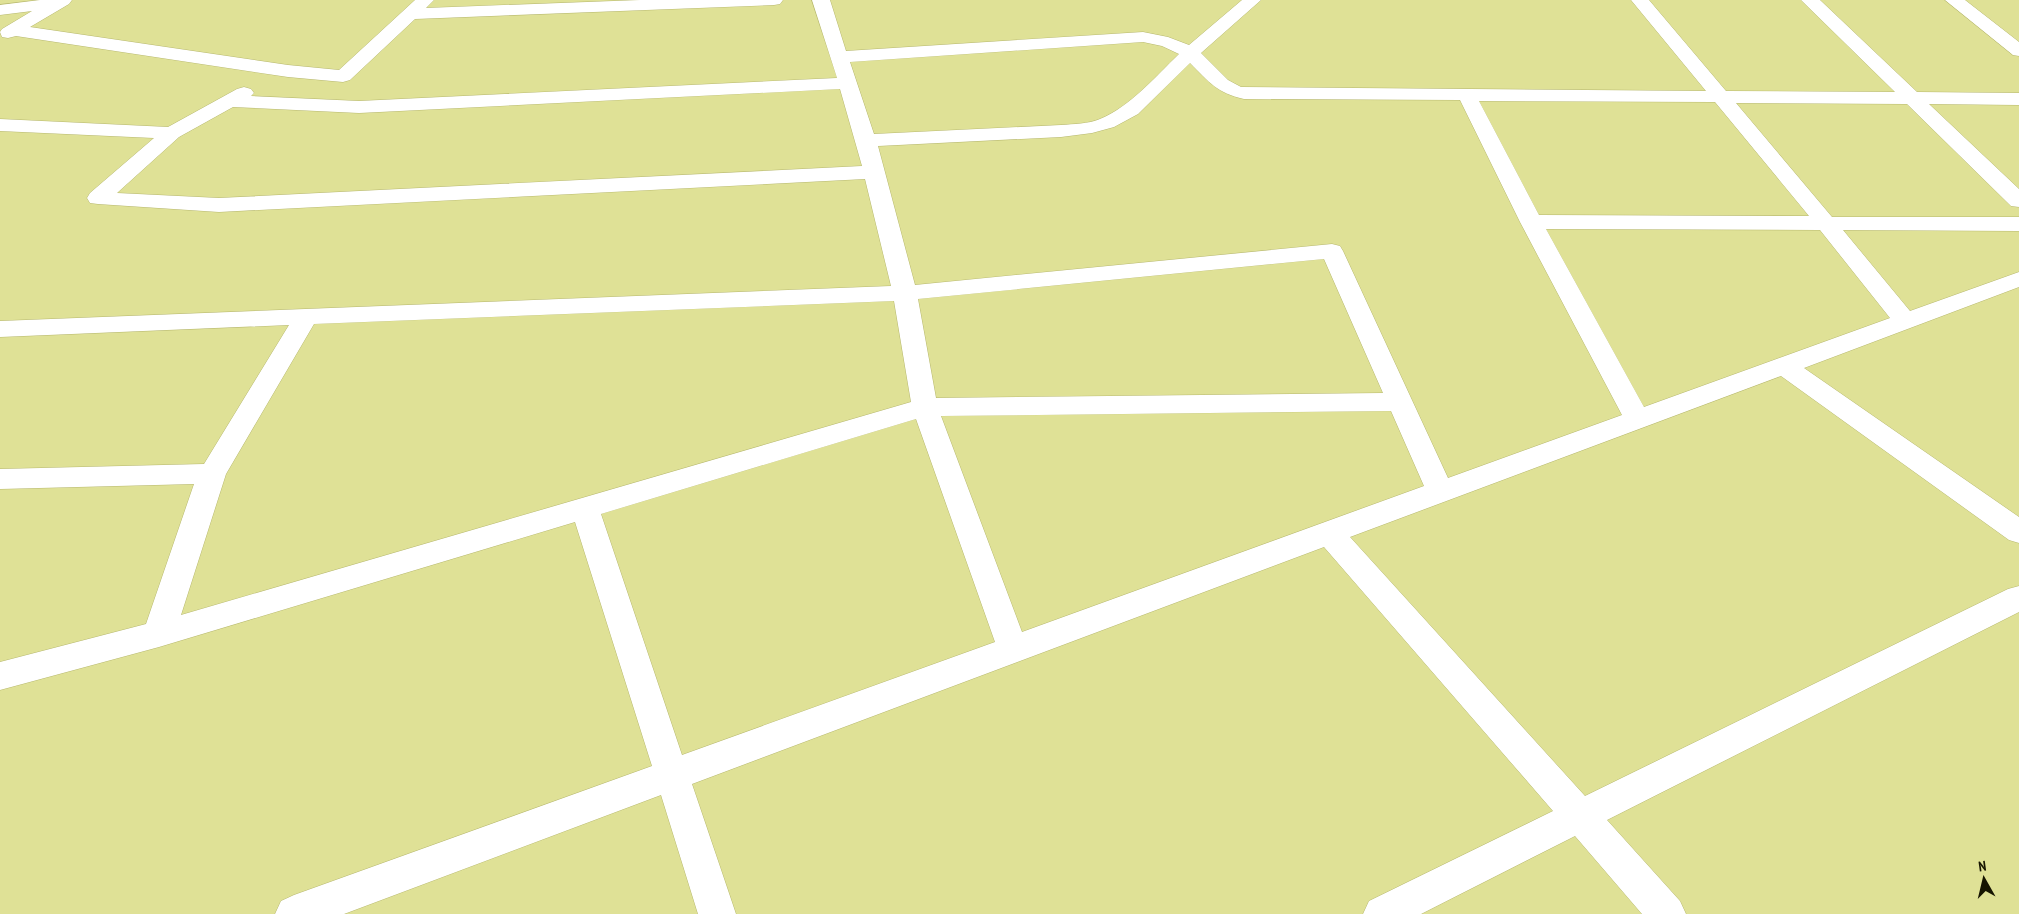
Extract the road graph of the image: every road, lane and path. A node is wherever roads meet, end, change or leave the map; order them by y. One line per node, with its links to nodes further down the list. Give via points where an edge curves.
1 (425, 0): 10 (street)
2 (774, 0): 10 (street)
3 (822, 0): 14 (street)
4 (1252, 0): 13 (street)
5 (1640, 0): 18 (street)
6 (1810, 0): 19 (street)
7 (1954, 0): 12 (street)
8 (61, 2): 9 (street); 11 (street)
9 (0, 10)
10 (410, 14): 15 (street, via 344,76)
11 (6, 34): 15 (street)
12 (2019, 51)
13 (1190, 53): 14 (street, via 1160,40 1143,37); 17 (street, via 1221,85 1233,92); 24 (street, via 1131,110 1107,123 1085,129)
14 (838, 57): 16 (street)
15 (288, 70): 21 (street)
16 (847, 83): 21 (street, via 359,107); 24 (street)
17 (1467, 95): 18 (street); 27 (street)
18 (1720, 97): 19 (street); 28 (street)
19 (1912, 98): 20 (street); 26 (street)
20 (2019, 99)
21 (229, 101): 23 (street)
22 (0, 125): 23 (street)
23 (172, 133): 25 (street, via 98,198 218,205)
24 (866, 140): 25 (street)
25 (874, 172): 31 (street)
26 (2019, 201)
27 (1531, 222): 28 (street); 38 (street)
28 (1826, 223): 29 (street); 33 (street)
29 (2019, 224)
30 (2019, 279): 33 (street)
31 (904, 293): 32 (street); 36 (street, via 1332,251); 37 (street)
32 (306, 317): 34 (street); 39 (street)
33 (1905, 321): 35 (street)
34 (0, 329)
35 (1783, 365): 38 (street); 43 (street)
36 (1401, 402): 37 (street); 41 (street)
37 (925, 406): 42 (street); 47 (street)
38 (1638, 419): 41 (street)
39 (212, 474): 40 (street); 46 (street)
40 (0, 479)
41 (1442, 492): 44 (street)
42 (585, 508): 46 (street); 49 (street)
43 (2019, 532)
44 (1329, 533): 47 (street); 50 (street)
45 (2019, 598): 50 (street)
46 (159, 634): 48 (street)
47 (1012, 649): 49 (street)
48 (0, 676)
49 (671, 775): 51 (street); 52 (street)
50 (1580, 816): 53 (street); 54 (street)
51 (294, 914)
52 (717, 914)
53 (1382, 914)
54 (1667, 914)

